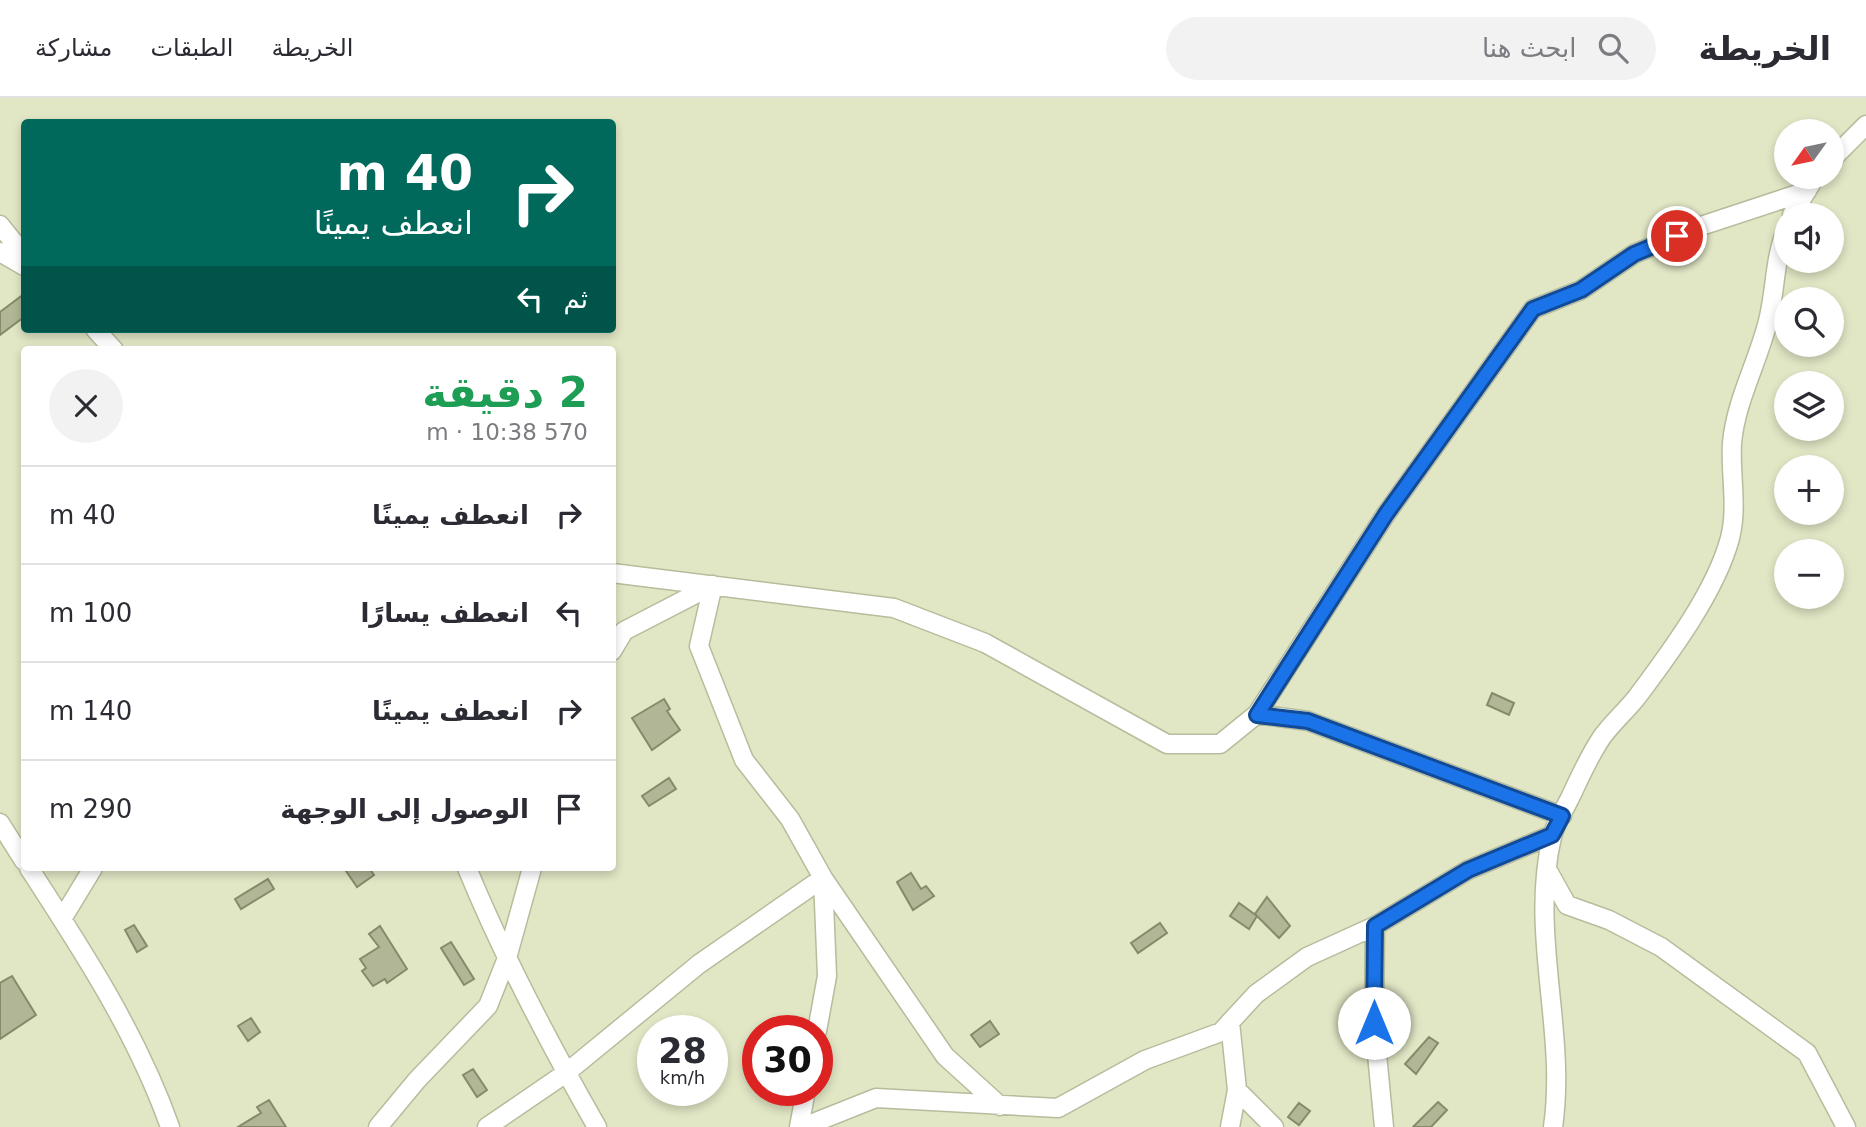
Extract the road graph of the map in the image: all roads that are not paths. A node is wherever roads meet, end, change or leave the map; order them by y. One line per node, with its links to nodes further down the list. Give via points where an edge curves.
1 (1866, 125): 2 (street)
2 (1844, 147)
3 (1798, 189): 14 (street, via 1634,254 1581,290 1533,309 1386,514)
4 (0, 225): 5 (street)
5 (21, 251)
6 (0, 252): 7 (street)
7 (21, 264)
8 (1775, 273): 15 (street, via 1769,320 1733,440 1734,508 1722,565 1636,698 1604,734)
9 (99, 333): 10 (street)
10 (110, 346)
11 (616, 574): 12 (street)
12 (713, 586): 13 (street, via 624,631); 14 (street, via 894,608 985,643 1167,744 1220,744); 24 (street, via 699,646 744,760 790,819)
13 (616, 644)
14 (1257, 715): 15 (street, via 1308,721)
15 (1562, 816): 17 (street)
16 (0, 823): 18 (street)
17 (1552, 835): 23 (street); 26 (street, via 1468,870)
18 (21, 856)
19 (31, 871): 25 (street)
20 (91, 871): 25 (street)
21 (468, 871): 27 (street)
22 (531, 871): 27 (street)
23 (1548, 871): 42 (street, via 1542,916 1558,1093); 43 (street, via 1567,905 1661,947 1807,1053)
24 (823, 878): 28 (street, via 827,976); 30 (street, via 699,964); 33 (street, via 945,1056)
25 (62, 919): 34 (street, via 151,1072)
26 (1375, 926): 29 (street, via 1307,957 1256,994); 41 (street, via 1374,1023)
27 (507, 958): 30 (street); 35 (street, via 488,1006)
28 (820, 1015)
29 (1230, 1022): 31 (street); 33 (street, via 1221,1032 1145,1060 1058,1108)
30 (566, 1073): 36 (street); 37 (street)
31 (1237, 1090): 39 (street); 40 (street)
32 (804, 1106): 38 (street)
33 (1000, 1106): 38 (street, via 876,1098)
34 (170, 1127)
35 (378, 1127)
36 (487, 1127)
37 (597, 1127)
38 (801, 1127)
39 (1230, 1127)
40 (1274, 1127)
41 (1384, 1127)
42 (1553, 1127)
43 (1846, 1127)

